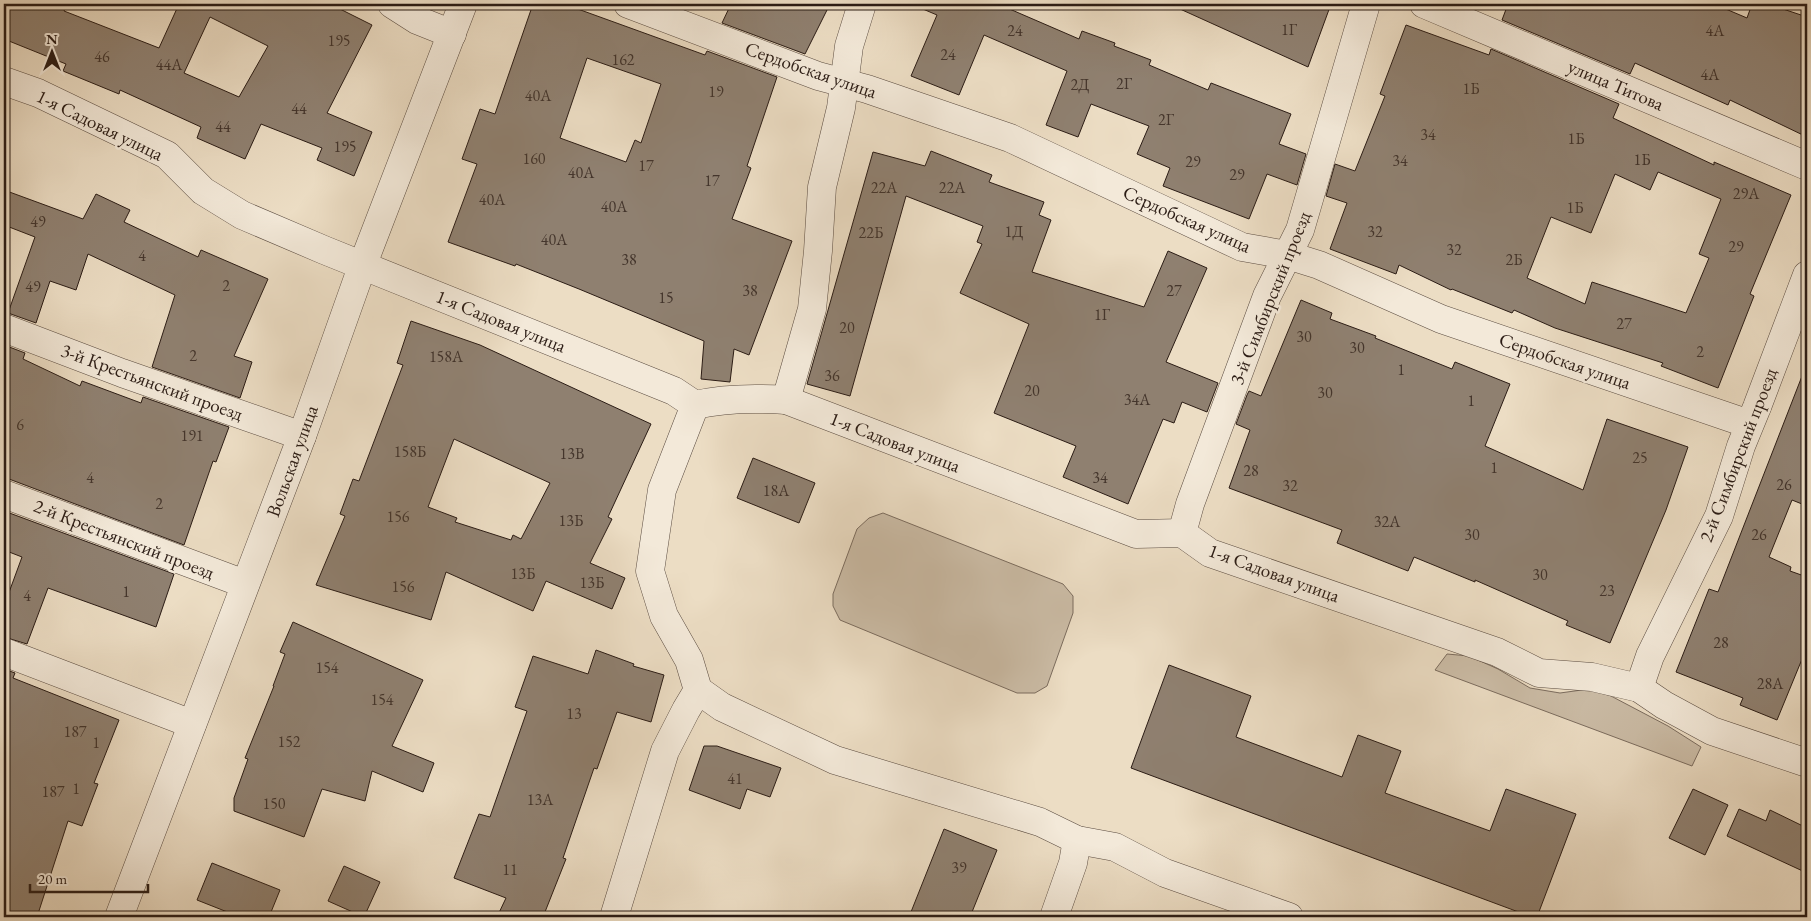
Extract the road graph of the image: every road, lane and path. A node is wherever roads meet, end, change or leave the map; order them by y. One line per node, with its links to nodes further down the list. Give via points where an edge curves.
1 (392, 4): 7 (street, via 417,20)
2 (463, 4): 7 (street, Вольская улица)
3 (628, 4): 9 (street, Сердобская улица)
4 (862, 4): 9 (street, via 849,46)
5 (1366, 4): 11 (street, 3-й Симбирский проезд, via 1300,230)
6 (1424, 4): 10 (street, улица Титова)
7 (452, 34): 12 (street, Вольская улица)
8 (4, 81): 12 (street, 1-я Садовая улица, via 38,93 167,155 204,191 242,215)
9 (844, 84): 11 (street, Сердобская улица, via 1010,138 1242,247); 15 (street, via 822,187 812,309)
10 (1807, 166)
11 (1287, 255): 17 (street, Сердобская улица, via 1319,265 1441,319); 20 (street, 3-й Симбирский проезд, via 1267,296)
12 (363, 264): 16 (street, 1-я Садовая улица, via 674,391); 18 (street, Вольская улица)
13 (1807, 275): 17 (street, 2-й Симбирский проезд)
14 (4, 328): 18 (street, 3-й Крестьянский проезд)
15 (786, 400): 16 (street, 1-я Садовая улица, via 763,398); 20 (street, 1-я Садовая улица, via 1136,534)
16 (696, 405): 24 (street, via 662,490 650,571 664,616 688,660)
17 (1749, 424): 23 (street, 2-й Симбирский проезд, via 1718,516 1650,656)
18 (302, 436): 21 (street, Вольская улица)
19 (4, 494): 21 (street, 2-й Крестьянский проезд)
20 (1182, 533): 23 (street, 1-я Садовая улица, via 1210,553 1497,652 1539,673 1592,677)
21 (245, 584): 25 (street, Вольская улица)
22 (4, 652): 25 (street)
23 (1639, 688): 26 (street, 1-я Садовая улица, via 1712,731)
24 (698, 690): 27 (street, via 722,707 835,760 1040,822); 29 (street, via 665,751)
25 (192, 724): 28 (street, Вольская улица)
26 (1807, 764)
27 (1077, 840): 30 (street, via 1073,863); 31 (street, via 1115,847 1165,873)
28 (119, 917)
29 (614, 917)
30 (1054, 917)
31 (1289, 917)

